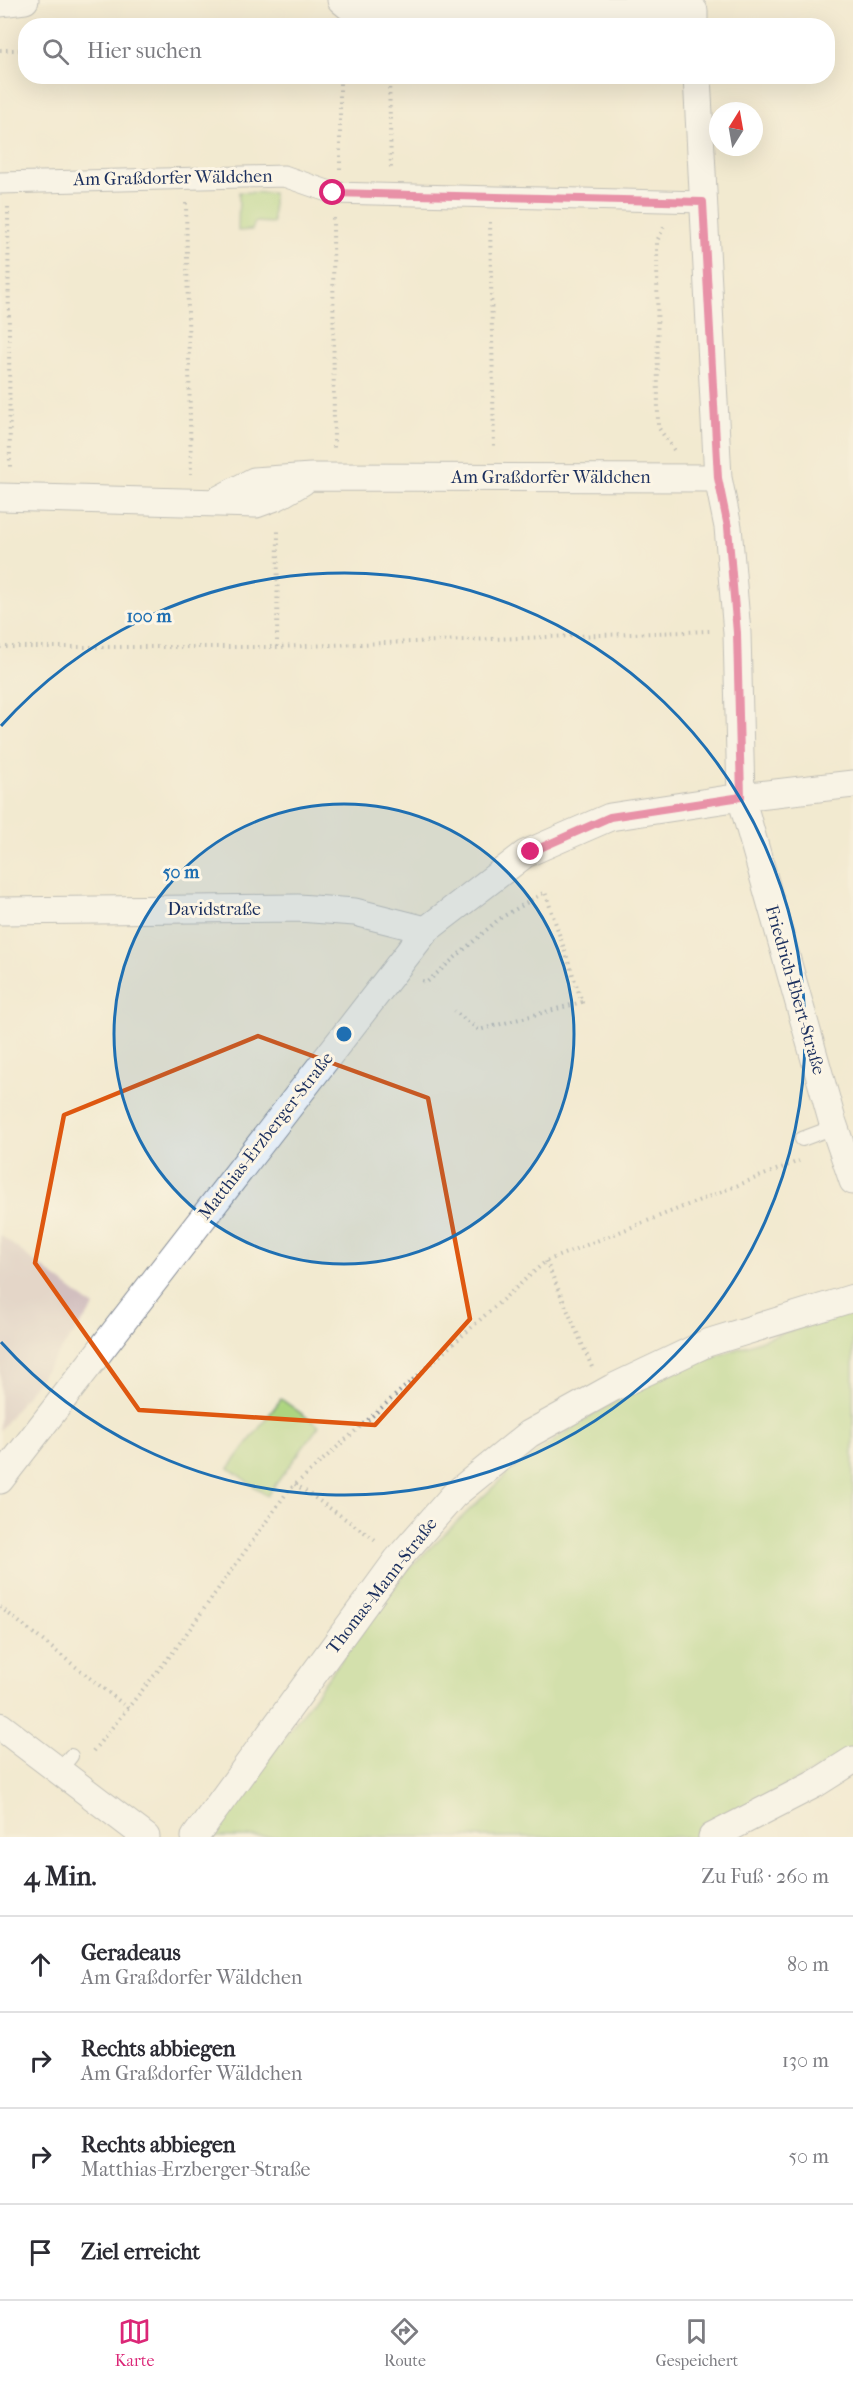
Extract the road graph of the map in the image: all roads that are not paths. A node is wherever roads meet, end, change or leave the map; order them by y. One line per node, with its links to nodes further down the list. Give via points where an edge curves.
1 (397, 4): 2 (street); 3 (street)
2 (351, 7)
3 (694, 12)
4 (697, 84): 6 (street)
5 (4, 182): 6 (street, Am Graßdorfer Wäldchen, via 284,176 336,193)
6 (691, 202): 8 (street)
7 (322, 477): 8 (street, Am Graßdorfer Wäldchen); 10 (street, Am Graßdorfer Wäldchen, via 254,481); 10 (street, Am Graßdorfer Wäldchen, via 256,504)
8 (718, 478): 12 (street, via 728,527 737,633)
9 (5, 497): 10 (street, Am Graßdorfer Wäldchen)
10 (203, 503)
11 (853, 784): 12 (street, Matthias-Erzberger-Straße)
12 (741, 797): 14 (street, Matthias-Erzberger-Straße, via 610,817 525,854); 15 (street, Friedrich-Ebert-Straße)
13 (0, 910): 14 (street, Davidstraße, via 298,909 355,912)
14 (426, 930): 19 (street, Matthias-Erzberger-Straße)
15 (840, 1120): 16 (lane); 17 (street, Friedrich-Ebert-Straße)
16 (802, 1139)
17 (853, 1181)
18 (853, 1298): 23 (street, Thomas-Mann-Straße, via 706,1343 612,1388 529,1434 462,1488 397,1560)
19 (0, 1480)
20 (0, 1726): 22 (street, via 65,1764)
21 (853, 1760): 24 (street)
22 (146, 1837)
23 (195, 1837)
24 (712, 1837)

